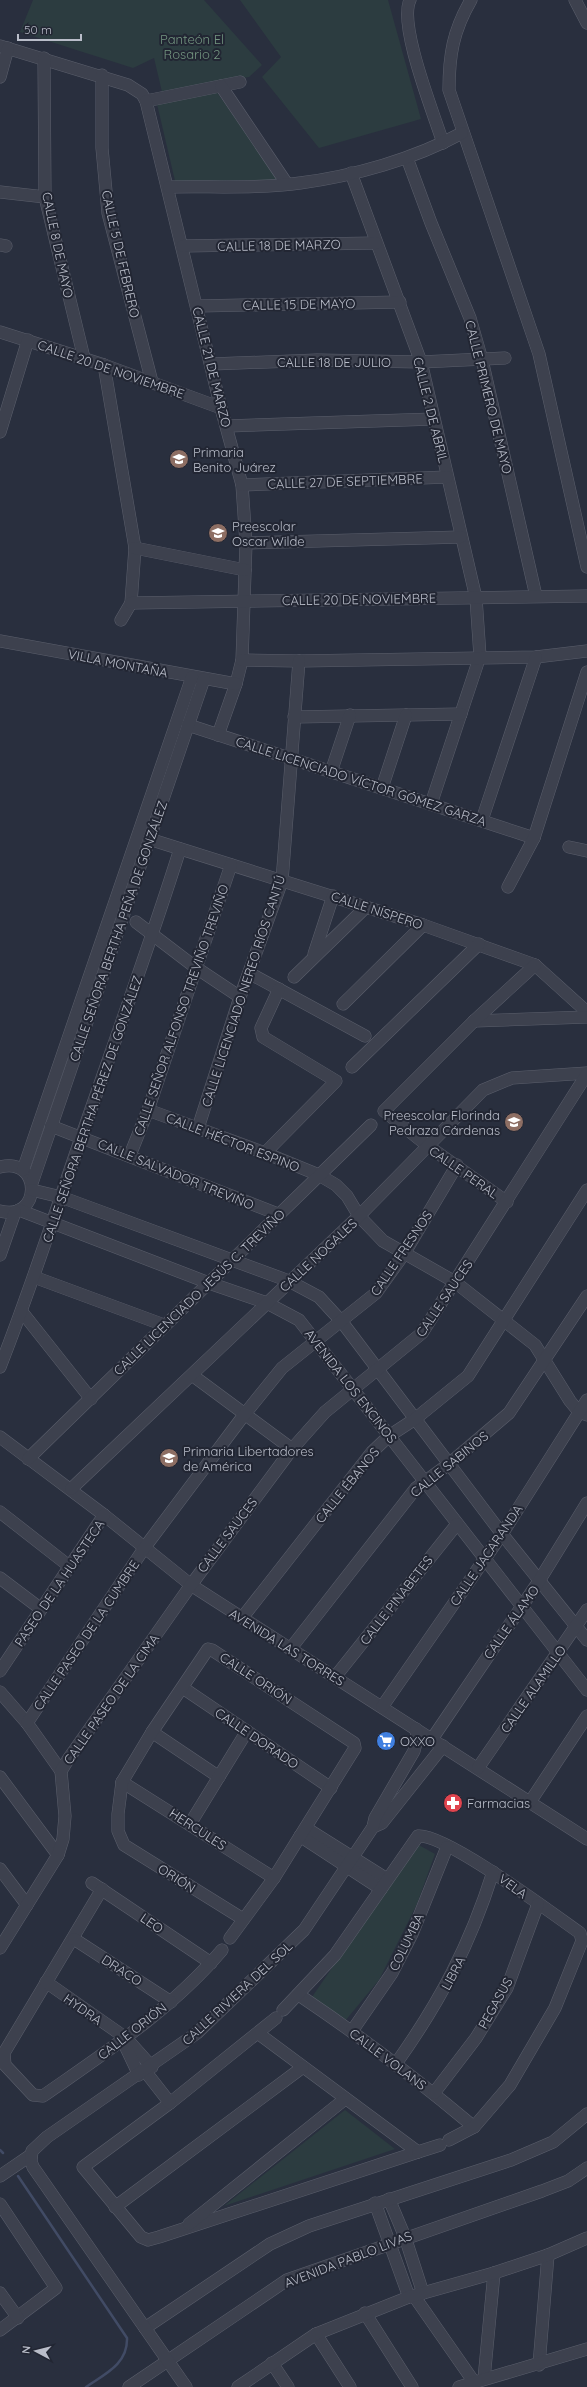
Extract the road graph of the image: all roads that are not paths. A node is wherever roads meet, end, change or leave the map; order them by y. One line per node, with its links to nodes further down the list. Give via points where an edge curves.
1 (410, 0): 13 (street, via 407,13 410,34)
2 (470, 0): 12 (street, via 463,13 449,58 449,90)
3 (581, 5): 4 (street)
4 (587, 23)
5 (4, 47): 6 (street); 8 (street)
6 (44, 58): 7 (street); 19 (street, CALLE 8 DE MAYO)
7 (102, 75): 11 (street, via 133,87); 32 (street, CALLE 5 DE FEBRERO, via 102,148 108,213)
8 (0, 77)
9 (240, 82): 10 (street)
10 (221, 86): 11 (street); 16 (street)
11 (146, 101): 17 (street, CALLE 21 DE MARZO)
12 (462, 133): 13 (street); 42 (street, via 539,354)
13 (443, 143): 14 (street)
14 (407, 158): 15 (street); 28 (street, CALLE PRIMERO DE MAYO, via 470,318)
15 (351, 173): 16 (street); 20 (street, CALLE 2 DE ABRIL)
16 (287, 184): 17 (street)
17 (169, 187): 21 (street, CALLE 21 DE MARZO)
18 (0, 192): 19 (street)
19 (45, 197): 26 (street, CALLE 8 DE MAYO)
20 (376, 243): 21 (street, CALLE 18 DE MARZO); 22 (street, CALLE 2 DE ABRIL)
21 (183, 246): 23 (street, CALLE 21 DE MARZO)
22 (400, 302): 23 (street, CALLE 15 DE MAYO); 29 (street, CALLE 2 DE ABRIL)
23 (198, 306): 30 (street, CALLE 21 DE MARZO)
24 (0, 332): 25 (street, CALLE 20 DE NOVIEMBRE)
25 (28, 340): 26 (street, CALLE 20 DE NOVIEMBRE); 36 (street)
26 (84, 358): 31 (street, CALLE 20 DE NOVIEMBRE)
27 (505, 358): 28 (street, CALLE 18 DE JULIO)
28 (482, 360): 29 (street, CALLE 18 DE JULIO); 44 (street, CALLE PRIMERO DE MAYO)
29 (421, 362): 30 (street, CALLE 18 DE JULIO, via 317,360); 34 (street, CALLE 2 DE ABRIL)
30 (212, 364): 33 (street, CALLE 21 DE MARZO)
31 (104, 365): 32 (street, CALLE 20 DE NOVIEMBRE); 41 (street)
32 (152, 382): 33 (street, CALLE 20 DE NOVIEMBRE)
33 (221, 408): 35 (street, CALLE 21 DE MARZO)
34 (434, 419): 35 (street); 37 (street, CALLE 2 DE ABRIL)
35 (227, 426): 38 (street, CALLE 21 DE MARZO)
36 (0, 432)
37 (448, 477): 38 (street, CALLE 27 DE SEPTIEMBRE); 39 (street, CALLE 2 DE ABRIL)
38 (242, 484): 40 (street, CALLE 21 DE MARZO)
39 (461, 537): 40 (street); 46 (street, CALLE 2 DE ABRIL)
40 (246, 543): 43 (street, CALLE 21 DE MARZO)
41 (134, 548): 43 (street); 48 (street)
42 (587, 567)
43 (245, 570): 47 (street, CALLE 21 DE MARZO)
44 (536, 596): 45 (street, CALLE 20 DE NOVIEMBRE); 46 (street, CALLE 20 DE NOVIEMBRE)
45 (587, 596)
46 (476, 598): 47 (street, CALLE 20 DE NOVIEMBRE); 52 (street, CALLE 2 DE ABRIL)
47 (245, 600): 48 (street, CALLE 20 DE NOVIEMBRE); 54 (street, CALLE 21 DE MARZO)
48 (131, 603): 49 (street)
49 (121, 620)
50 (0, 641): 57 (street, VILLA MONTAÑA)
51 (587, 651): 53 (street)
52 (480, 656): 53 (street); 55 (street); 59 (street)
53 (536, 657): 70 (street)
54 (242, 660): 55 (street); 58 (street, CALLE 21 DE MARZO)
55 (299, 661): 62 (street, CALLE LICENCIADO NEREO RÍOS CANTÚ)
56 (587, 672): 71 (street)
57 (198, 678): 58 (street, VILLA MONTAÑA); 63 (street, CALLE SEÑORA BERTHA PEÑA DE GONZÁLEZ); 66 (street, CALLE SEÑORA BERTHA PEÑA DE GONZÁLEZ)
58 (236, 684): 64 (street)
59 (461, 714): 61 (street); 69 (street)
60 (350, 715): 61 (street); 62 (street); 67 (street)
61 (406, 715): 68 (street)
62 (294, 718): 65 (street, CALLE LICENCIADO NEREO RÍOS CANTÚ)
63 (188, 725): 64 (street, CALLE LICENCIADO VÍCTOR GÓMEZ GARZA); 66 (street, CALLE SEÑORA BERTHA PEÑA DE GONZÁLEZ)
64 (218, 735): 65 (street, CALLE LICENCIADO VÍCTOR GÓMEZ GARZA)
65 (290, 758): 67 (street, CALLE LICENCIADO VÍCTOR GÓMEZ GARZA); 77 (street, CALLE LICENCIADO NEREO RÍOS CANTÚ)
66 (169, 763): 72 (street, CALLE SEÑORA BERTHA PEÑA DE GONZÁLEZ); 109 (street, CALLE SEÑORA BERTHA PEÑA DE GONZÁLEZ)
67 (331, 772): 68 (street, CALLE LICENCIADO VÍCTOR GÓMEZ GARZA)
68 (382, 788): 69 (street, CALLE LICENCIADO VÍCTOR GÓMEZ GARZA)
69 (431, 804): 70 (street, CALLE LICENCIADO VÍCTOR GÓMEZ GARZA)
70 (482, 820): 71 (street, CALLE LICENCIADO VÍCTOR GÓMEZ GARZA)
71 (534, 838): 78 (street)
72 (150, 839): 74 (street, CALLE NÍSPERO); 101 (street, CALLE SEÑORA BERTHA PEÑA DE GONZÁLEZ)
73 (569, 847): 75 (street)
74 (180, 849): 76 (street, CALLE NÍSPERO); 83 (street, CALLE SEÑORA BERTHA PÉREZ DE GONZÁLEZ)
75 (587, 851)
76 (231, 865): 77 (street, CALLE NÍSPERO); 87 (street, CALLE SEÑOR ALFONSO TREVIÑO TREVIÑO)
77 (282, 881): 79 (street, CALLE NÍSPERO); 88 (street, CALLE LICENCIADO NEREO RÍOS CANTÚ)
78 (508, 887)
79 (333, 896): 80 (street, CALLE NÍSPERO); 85 (street)
80 (366, 907): 82 (street, CALLE NÍSPERO); 85 (street)
81 (136, 922): 83 (street)
82 (423, 925): 84 (street, CALLE NÍSPERO); 92 (street)
83 (154, 934): 87 (street); 103 (street, CALLE SEÑORA BERTHA PÉREZ DE GONZÁLEZ)
84 (479, 944): 86 (street, CALLE NÍSPERO); 97 (street)
85 (314, 955): 89 (street)
86 (535, 965): 93 (street, CALLE NÍSPERO); 95 (street)
87 (195, 967): 91 (street); 99 (street, CALLE SEÑOR ALFONSO TREVIÑO TREVIÑO)
88 (250, 973): 90 (street); 91 (street, CALLE LICENCIADO NEREO RÍOS CANTÚ)
89 (294, 977)
90 (279, 989): 96 (street); 105 (street, via 261,1028 263,1037 336,1081)
91 (240, 997): 102 (street, CALLE LICENCIADO NEREO RÍOS CANTÚ)
92 (343, 1004)
93 (587, 1012)
94 (587, 1017): 95 (street)
95 (474, 1021): 104 (street, CALLE PERAL, via 384,1111)
96 (365, 1036)
97 (352, 1068)
98 (587, 1073): 104 (street, CALLE NOGALES, via 512,1078 497,1082 483,1090); 114 (street, CALLE SAUCES)
99 (148, 1110): 102 (street, CALLE HÉCTOR ESPINO); 106 (street, CALLE SEÑOR ALFONSO TREVIÑO TREVIÑO)
100 (371, 1125): 110 (street, CALLE LICENCIADO JESÚS C. TREVIÑO)
101 (51, 1126): 103 (street, CALLE SALVADOR TREVIÑO); 111 (street, CALLE SEÑORA BERTHA PEÑA DE GONZÁLEZ)
102 (198, 1128): 105 (street, CALLE HÉCTOR ESPINO)
103 (81, 1136): 106 (street, CALLE SALVADOR TREVIÑO); 113 (street, CALLE SEÑORA BERTHA PÉREZ DE GONZÁLEZ)
104 (428, 1146): 107 (street, CALLE PERAL); 118 (street, CALLE NOGALES)
105 (265, 1153): 110 (street, CALLE HÉCTOR ESPINO)
106 (130, 1155): 117 (street, CALLE SALVADOR TREVIÑO)
107 (457, 1165): 114 (street, CALLE PERAL); 120 (street, CALLE FRESNOS)
108 (0, 1167): 109 (street, via 15,1166)
109 (23, 1170): 111 (street)
110 (319, 1175): 117 (street, CALLE LICENCIADO JESÚS C. TREVIÑO); 118 (street, CALLE HÉCTOR ESPINO, via 336,1185 347,1196)
111 (32, 1187): 113 (street); 116 (street, CALLE SEÑORA BERTHA PEÑA DE GONZÁLEZ, via 29,1202)
112 (587, 1190): 130 (street, CALLE ÉBANOS)
113 (61, 1197): 119 (street, CALLE SEÑORA BERTHA PÉREZ DE GONZÁLEZ); 122 (street)
114 (507, 1202): 125 (street, CALLE SAUCES)
115 (0, 1211): 116 (street, AVENIDA LOS ENCINOS)
116 (17, 1211): 119 (street, AVENIDA LOS ENCINOS); 121 (street)
117 (278, 1214): 122 (street, CALLE LICENCIADO JESÚS C. TREVIÑO)
118 (359, 1216): 120 (street, CALLE HÉCTOR ESPINO, via 383,1241); 124 (street, CALLE NOGALES)
119 (52, 1222): 123 (street, CALLE SEÑORA BERTHA PÉREZ DE GONZÁLEZ); 126 (street, AVENIDA LOS ENCINOS)
120 (404, 1254): 125 (street, CALLE HÉCTOR ESPINO); 131 (street, CALLE FRESNOS, via 376,1294)
121 (0, 1256)
122 (232, 1260): 124 (street); 126 (street, CALLE LICENCIADO JESÚS C. TREVIÑO)
123 (34, 1277): 129 (street, CALLE SEÑORA BERTHA PÉREZ DE GONZÁLEZ); 132 (street)
124 (289, 1281): 128 (street, CALLE NOGALES); 131 (street, via 319,1297)
125 (455, 1282): 130 (street, CALLE HÉCTOR ESPINO); 136 (street, CALLE SAUCES, via 422,1333)
126 (209, 1283): 128 (street, AVENIDA LOS ENCINOS); 132 (street, CALLE LICENCIADO JESÚS C. TREVIÑO)
127 (587, 1296): 134 (street, CALLE SABINOS)
128 (267, 1303): 133 (street, AVENIDA LOS ENCINOS, via 299,1320); 137 (street, CALLE NOGALES)
129 (22, 1312): 135 (street, CALLE SEÑORA BERTHA PÉREZ DE GONZÁLEZ); 139 (street)
130 (502, 1320): 134 (street, CALLE HÉCTOR ESPINO, via 535,1345); 143 (street, CALLE ÉBANOS, via 468,1376)
131 (342, 1322): 133 (street, CALLE FRESNOS); 136 (street)
132 (164, 1325): 139 (street, CALLE LICENCIADO JESÚS C. TREVIÑO)
133 (318, 1341): 138 (street, AVENIDA LOS ENCINOS); 142 (street, CALLE FRESNOS, via 282,1368)
134 (545, 1360): 141 (street, CALLE HÉCTOR ESPINO, via 570,1401); 148 (street, CALLE SABINOS, via 509,1413)
135 (0, 1367)
136 (378, 1371): 138 (street, CALLE SAUCES); 143 (street)
137 (192, 1376): 142 (street); 150 (street, CALLE NOGALES)
138 (355, 1388): 144 (street, AVENIDA LOS ENCINOS); 146 (street, CALLE SAUCES, via 315,1421)
139 (91, 1399): 147 (street, CALLE LICENCIADO JESÚS C. TREVIÑO)
140 (587, 1400): 141 (street, CALLE JACARANDA)
141 (583, 1414): 155 (street, CALLE JACARANDA)
142 (244, 1415): 146 (street); 156 (street, CALLE FRESNOS)
143 (415, 1419): 144 (street, CALLE ÉBANOS); 148 (street)
144 (389, 1436): 149 (street, AVENIDA LOS ENCINOS); 165 (street, CALLE ÉBANOS, via 358,1468)
145 (0, 1437): 147 (street, AVENIDA LAS TORRES)
146 (292, 1449): 161 (street, CALLE SAUCES)
147 (28, 1459): 150 (street, AVENIDA LAS TORRES)
148 (450, 1464): 149 (street, CALLE SABINOS); 155 (street)
149 (425, 1480): 154 (street, AVENIDA LOS ENCINOS); 168 (street, CALLE SABINOS, via 408,1497)
150 (72, 1489): 153 (street, AVENIDA LAS TORRES)
151 (587, 1503): 160 (street, CALLE ÁLAMO)
152 (0, 1512): 158 (street)
153 (104, 1515): 156 (street, AVENIDA LAS TORRES); 158 (street, PASEO DE LA HUASTECA)
154 (457, 1524): 157 (street, AVENIDA LOS ENCINOS); 171 (street, CALLE PINABETES)
155 (502, 1534): 157 (street, CALLE JACARANDA); 160 (street)
156 (145, 1547): 161 (street, AVENIDA LAS TORRES); 177 (street, CALLE PASEO DE LA CUMBRE)
157 (485, 1558): 162 (street, AVENIDA LOS ENCINOS); 175 (street, CALLE JACARANDA)
158 (69, 1566): 163 (street, PASEO DE LA HUASTECA)
159 (0, 1578): 163 (street)
160 (539, 1582): 162 (street, CALLE ÁLAMO); 166 (street)
161 (190, 1585): 165 (street, AVENIDA LAS TORRES); 186 (street, CALLE PASEO DE LA CIMA)
162 (522, 1605): 169 (street, AVENIDA LOS ENCINOS); 181 (street, CALLE ÁLAMO)
163 (41, 1609): 170 (street, PASEO DE LA HUASTECA)
164 (587, 1610): 166 (street, CALLE ALAMILLO)
165 (242, 1618): 168 (street, AVENIDA LAS TORRES)
166 (576, 1627): 167 (street); 169 (street, CALLE ALAMILLO)
167 (587, 1640)
168 (291, 1648): 171 (street, AVENIDA LAS TORRES)
169 (558, 1651): 173 (street, AVENIDA LOS ENCINOS); 185 (street, CALLE ALAMILLO)
170 (0, 1671)
171 (336, 1677): 175 (street, AVENIDA LAS TORRES)
172 (183, 1688): 179 (street, CALLE DORADO); 180 (street, CALLE ORIÓN); 191 (street, CALLE ORIÓN, via 208,1649 266,1683 354,1743 355,1752)
173 (587, 1690)
174 (0, 1692): 177 (street)
175 (382, 1707): 178 (street, AVENIDA LAS TORRES)
176 (587, 1716): 193 (street)
177 (27, 1723): 186 (street)
178 (416, 1729): 181 (street, AVENIDA LAS TORRES); 183 (street, CALLE RIVIERA DEL SOL)
179 (247, 1731): 188 (street); 191 (street, CALLE DORADO)
180 (152, 1732): 188 (street); 189 (street, CALLE ORIÓN)
181 (432, 1739): 182 (street, AVENIDA LAS TORRES)
182 (443, 1746): 184 (street, CALLE RIVIERA DEL SOL); 185 (street, AVENIDA LAS TORRES)
183 (414, 1751): 184 (street); 190 (street, CALLE RIVIERA DEL SOL)
184 (430, 1761): 192 (street, CALLE RIVIERA DEL SOL)
185 (478, 1768): 193 (street, AVENIDA LAS TORRES)
186 (61, 1771): 200 (street, CALLE PASEO DE LA CIMA, via 65,1816 63,1839)
187 (0, 1777): 200 (street)
188 (219, 1777): 194 (street)
189 (122, 1782): 194 (street, HERCULES); 196 (street, CALLE ORIÓN)
190 (396, 1782): 192 (street); 195 (street, CALLE RIVIERA DEL SOL, via 375,1818)
191 (331, 1788): 197 (street, CALLE ORIÓN)
192 (408, 1790): 195 (street, CALLE RIVIERA DEL SOL, via 382,1824)
193 (530, 1802): 198 (street, AVENIDA LAS TORRES)
194 (190, 1824): 204 (street, HERCULES)
195 (373, 1827): 201 (street, CALLE RIVIERA DEL SOL)
196 (118, 1831): 208 (street, ORIÓN, via 124,1845)
197 (303, 1832): 201 (street); 204 (street, CALLE ORIÓN)
198 (587, 1839)
199 (447, 1847): 203 (street, VELA); 205 (street, VELA, via 424,1836 418,1836); 217 (street, COLUMBA, via 412,1934 392,1973)
200 (58, 1855): 207 (street, CALLE PASEO DE LA CIMA)
201 (351, 1862): 205 (street); 222 (street, CALLE RIVIERA DEL SOL, via 304,1930 197,2033)
202 (0, 1869): 207 (street)
203 (493, 1872): 206 (street, VELA); 220 (street, LIBRA, via 460,1960 427,2020)
204 (274, 1878): 208 (street, CALLE ORIÓN)
205 (384, 1884): 215 (street, VELA, via 335,1955)
206 (538, 1904): 223 (street, PEGASUS, via 507,1988 476,2038); 227 (street, VELA, via 580,1933 582,1941 555,2008 534,2047 498,2101)
207 (27, 1905): 211 (street, CALLE PASEO DE LA CIMA)
208 (243, 1920): 209 (street, CALLE ORIÓN)
209 (230, 1938)
210 (74, 1939): 213 (street, LEO, via 97,1886); 214 (street); 216 (street, DRACO)
211 (0, 1948)
212 (222, 1950): 213 (street, CALLE ORIÓN)
213 (211, 1963): 216 (street, CALLE ORIÓN)
214 (46, 1982): 219 (street, HYDRA); 219 (street, CALLE ORIÓN, via 4,2053 5,2065 33,2096 43,2096)
215 (299, 1994): 217 (street, CALLE VOLANS); 218 (street, VELA)
216 (171, 2002): 219 (street, CALLE ORIÓN)
217 (352, 2031): 220 (street, CALLE VOLANS)
218 (258, 2034): 221 (street); 225 (street, VELA)
219 (123, 2038): 222 (street, HYDRA)
220 (395, 2065): 223 (street, CALLE VOLANS)
221 (303, 2067): 224 (street); 235 (street)
222 (145, 2071): 225 (street, HYDRA); 229 (street, CALLE RIVIERA DEL SOL, via 47,2137 34,2147)
223 (434, 2093): 227 (street, CALLE VOLANS)
224 (345, 2099): 228 (street); 236 (street)
225 (170, 2103): 235 (street, VELA, via 83,2167)
226 (587, 2114): 232 (street, via 581,2122 553,2142 511,2160)
227 (474, 2127): 228 (street, VELA)
228 (418, 2152): 236 (street, VELA)
229 (31, 2156): 231 (street); 248 (street, via 33,2166)
230 (587, 2168): 237 (street, AVENIDA PABLO LIVAS, via 568,2181 555,2186)
231 (0, 2176)
232 (389, 2199): 234 (street); 237 (street)
233 (0, 2204): 247 (street, via 56,2288)
234 (375, 2204): 239 (street); 248 (street, via 310,2226 270,2244)
235 (115, 2207): 236 (street, VELA, via 137,2234 148,2240)
236 (183, 2229)
237 (405, 2238): 239 (street, AVENIDA PABLO LIVAS); 241 (street)
238 (587, 2238): 240 (street)
239 (390, 2243): 242 (street); 252 (street, AVENIDA PABLO LIVAS, via 287,2280)
240 (548, 2255): 243 (street); 254 (street)
241 (412, 2263): 242 (street); 245 (street)
242 (400, 2268): 245 (street)
243 (494, 2273): 245 (street); 255 (street)
244 (0, 2293): 247 (street)
245 (415, 2296): 246 (street); 255 (street)
246 (365, 2313): 250 (street); 261 (street)
247 (18, 2318): 249 (street)
248 (145, 2328): 252 (street)
249 (0, 2330)
250 (316, 2334): 253 (street); 260 (street)
251 (587, 2349): 254 (street)
252 (167, 2360): 256 (street, AVENIDA PABLO LIVAS); 257 (street)
253 (272, 2363): 258 (street); 259 (street)
254 (539, 2365): 255 (street)
255 (479, 2381): 262 (street)
256 (129, 2387)
257 (186, 2387)
258 (238, 2387)
259 (288, 2387)
260 (350, 2387)
261 (412, 2387)
262 (459, 2387)

